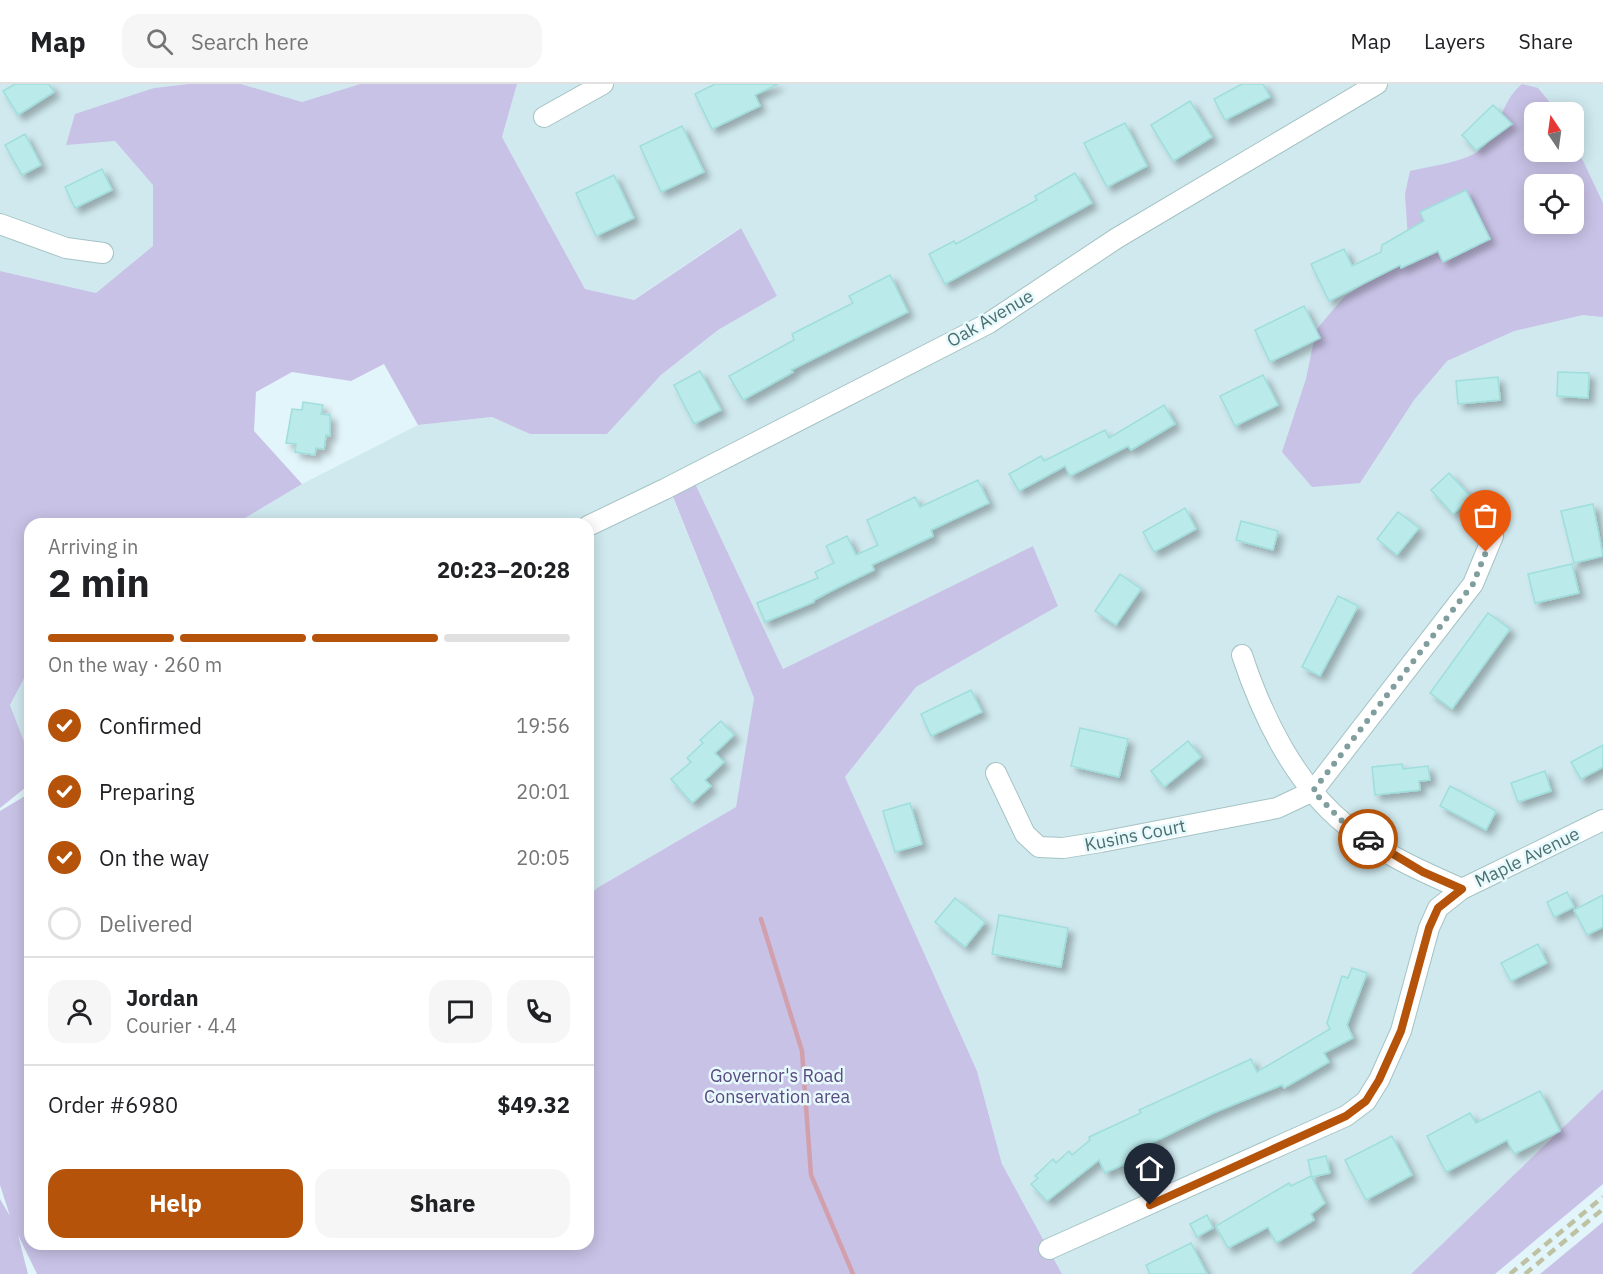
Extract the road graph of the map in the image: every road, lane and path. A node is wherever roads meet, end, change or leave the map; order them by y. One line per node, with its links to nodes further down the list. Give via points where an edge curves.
1 (603, 84): 3 (street)
2 (1377, 84): 6 (street, Oak Avenue, via 1117,238 989,323)
3 (544, 117)
4 (0, 224): 5 (street, via 66,248)
5 (103, 253)
6 (594, 523)
7 (1493, 537): 10 (street, via 1473,584)
8 (1242, 655): 10 (street, via 1277,738)
9 (996, 773): 10 (street, Kusins Court, via 1025,834 1039,847 1101,842 1277,808)
10 (1313, 791): 12 (street, via 1346,825 1423,872)
11 (1603, 820): 12 (street, Maple Avenue)
12 (1462, 889): 13 (street, Maple Avenue, via 1438,908 1401,1031 1366,1101 1346,1116)
13 (1049, 1250)

